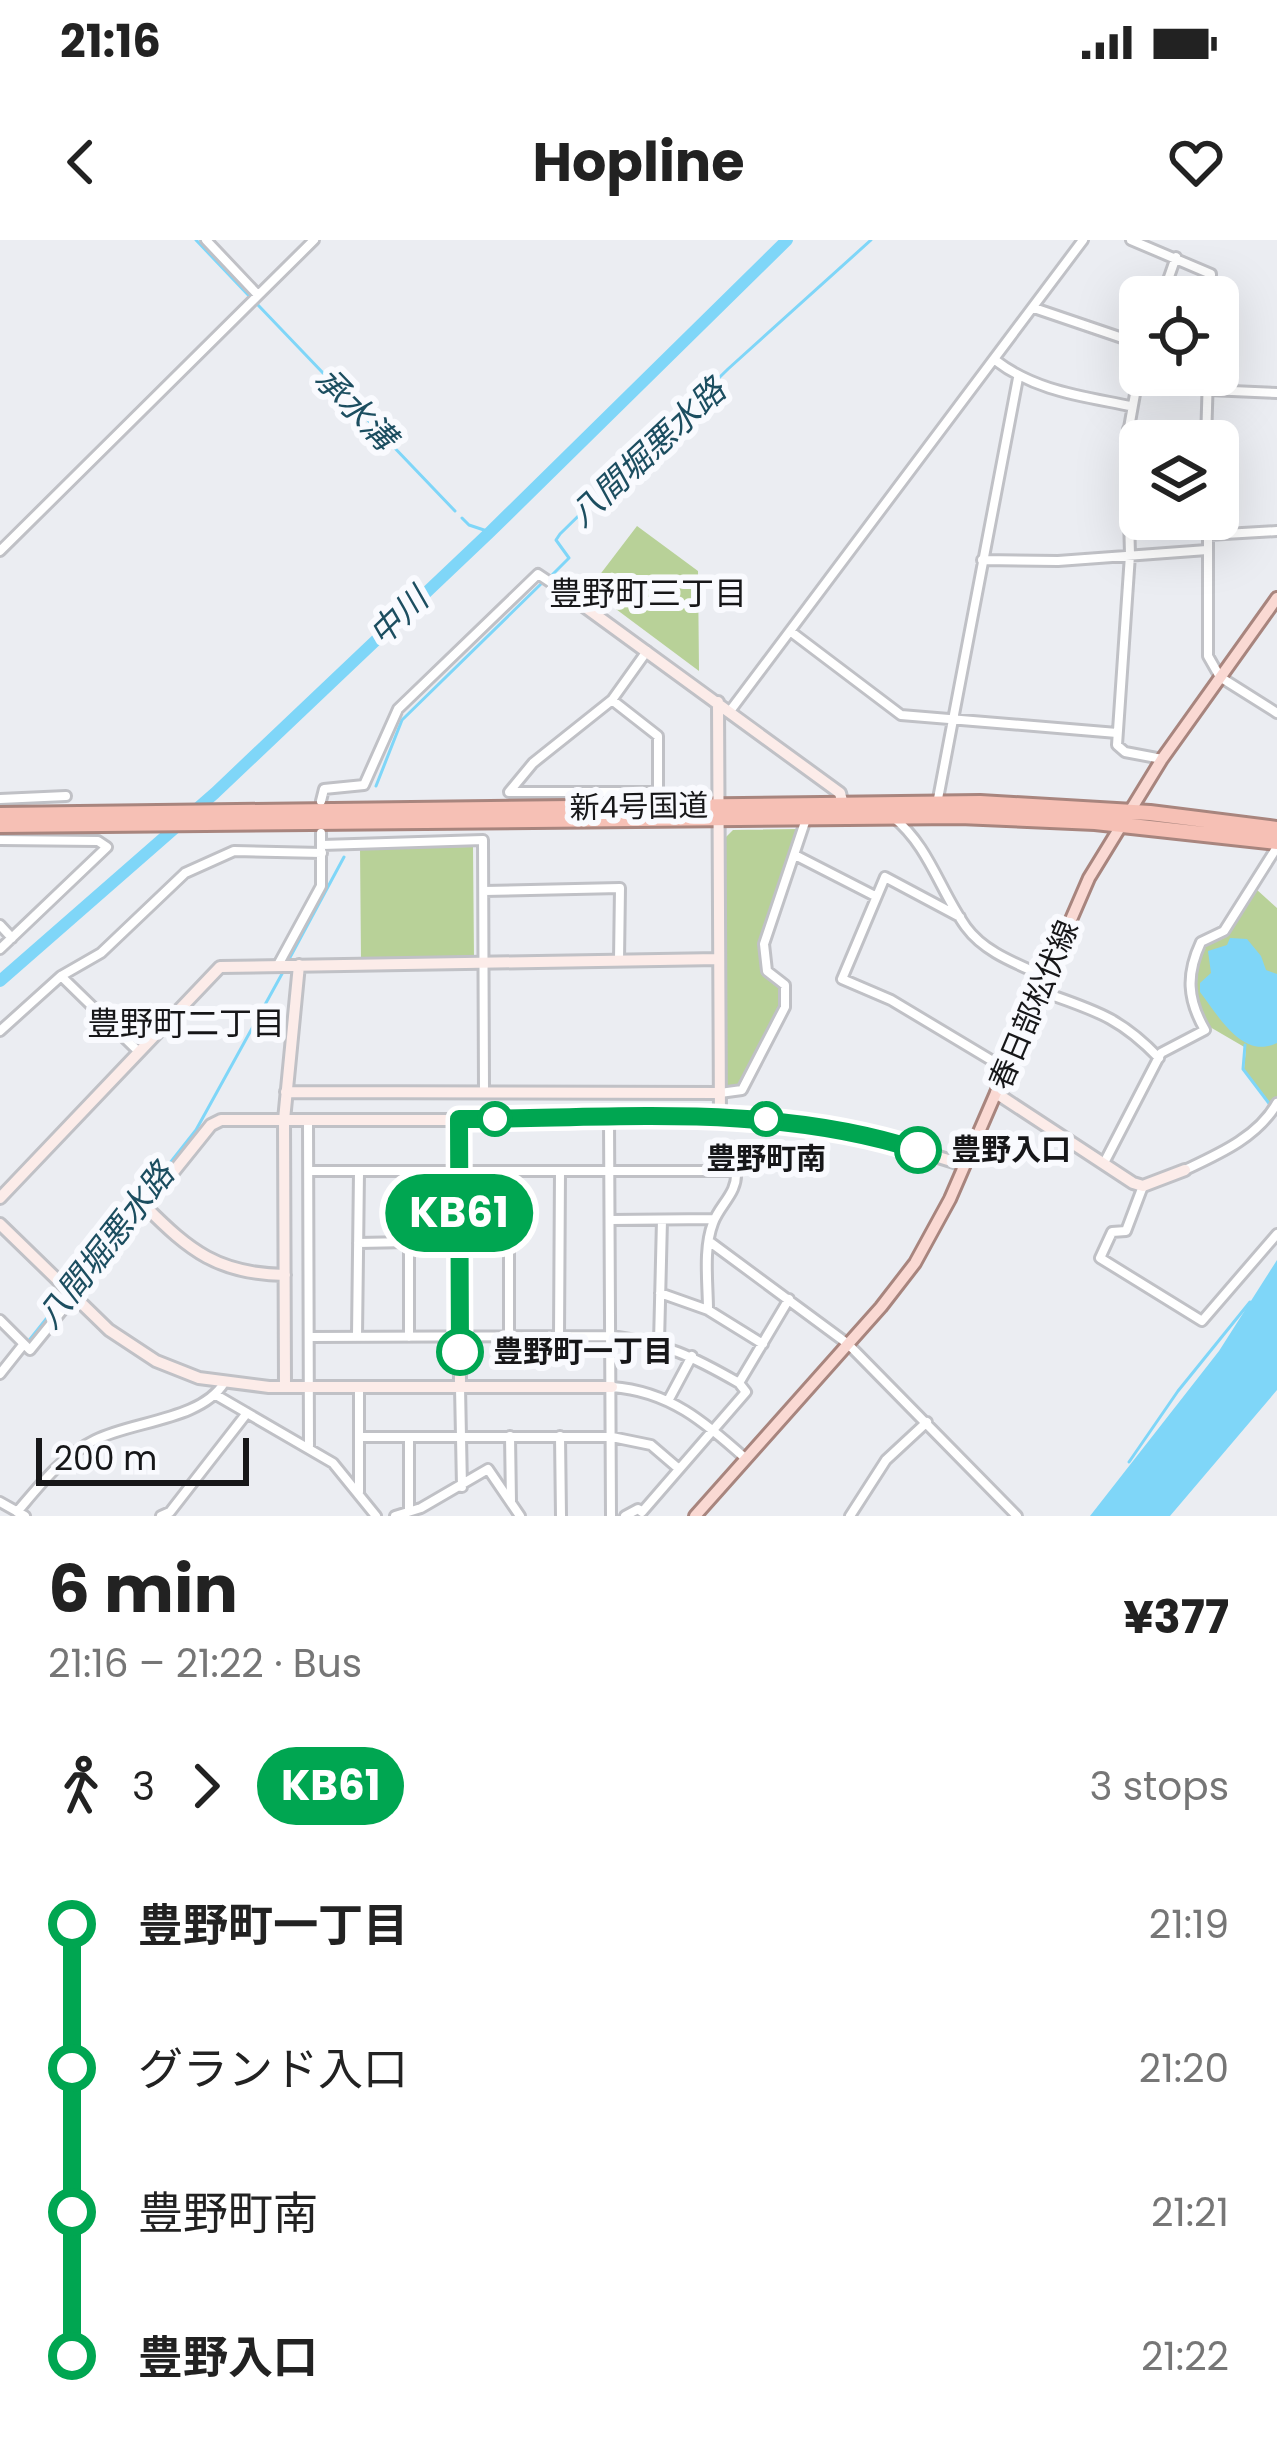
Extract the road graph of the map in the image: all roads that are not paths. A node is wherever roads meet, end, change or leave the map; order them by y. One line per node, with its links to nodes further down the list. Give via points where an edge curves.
1 (206, 240): 8 (street)
2 (314, 240): 8 (street)
3 (1083, 240): 9 (street)
4 (1131, 240): 5 (street)
5 (1176, 257): 6 (street); 7 (street)
6 (1169, 276)
7 (1211, 276)
8 (259, 295): 22 (street)
9 (1034, 308): 10 (street); 11 (street)
10 (1119, 337)
11 (995, 360): 12 (street); 28 (street)
12 (1018, 378): 16 (street); 25 (street)
13 (1239, 391): 14 (street)
14 (1277, 393)
15 (1132, 396): 16 (street)
16 (1130, 406): 17 (street)
17 (1129, 420)
18 (1277, 532): 19 (street)
19 (1239, 534)
20 (1130, 540): 24 (street)
21 (1208, 540): 23 (street)
22 (0, 550)
23 (1207, 550): 24 (street); 30 (street, via 1208,656)
24 (1130, 555): 25 (street); 36 (street)
25 (982, 560): 35 (street)
26 (550, 582): 29 (street); 40 (street, via 538,574 398,709 364,785 324,789)
27 (1277, 598): 30 (main road, 春日部松伏線)
28 (790, 632): 33 (street); 35 (street, via 897,714)
29 (647, 650): 31 (street); 32 (street)
30 (1220, 677): 34 (street); 37 (main road, 春日部松伏線)
31 (612, 700): 31 (street, via 532,763 509,792 658,792 658,736)
32 (718, 702): 33 (street); 43 (street)
33 (730, 711): 42 (street, via 840,793)
34 (1277, 713)
35 (951, 721): 36 (street); 41 (street)
36 (1117, 733): 37 (street, via 1125,752)
37 (1162, 759): 47 (main road, 春日部松伏線)
38 (66, 796): 39 (street)
39 (0, 799)
40 (321, 802)
41 (937, 804): 42 (highway, 新4号国道); 47 (highway, 新4号国道)
42 (844, 805): 43 (highway, 新4号国道)
43 (719, 812): 44 (highway, 新4号国道); 46 (highway, 新4号国道); 48 (highway, 新4号国道); 61 (street)
44 (0, 815)
45 (892, 817): 46 (highway, 新4号国道); 47 (highway, 新4号国道); 57 (street, via 919,844)
46 (806, 818): 54 (street)
47 (1125, 818): 49 (highway, 新4号国道); 52 (highway, 新4号国道); 66 (main road, 春日部松伏線)
48 (0, 825)
49 (1277, 829)
50 (321, 833): 53 (street)
51 (0, 839): 59 (street, via 107,848)
52 (1277, 844): 70 (street, via 1224,931 1197,951 1189,996 1205,1030)
53 (322, 849): 55 (street, via 483,840); 64 (street, via 322,886); 65 (street, via 234,850 185,873 101,953)
54 (795, 855): 56 (street); 74 (street, via 764,944 767,971 787,992 785,1007 742,1090)
55 (483, 891): 62 (street, via 620,888); 63 (street)
56 (875, 896): 57 (street, via 885,877); 71 (street, via 842,979)
57 (960, 917): 66 (street, via 995,953)
58 (0, 925): 59 (street)
59 (12, 938): 60 (street)
60 (0, 949)
61 (719, 959): 62 (street); 74 (street)
62 (619, 960): 63 (street)
63 (484, 962): 64 (street); 72 (street)
64 (287, 965): 69 (street, via 216,969); 73 (street)
65 (61, 976): 68 (street); 69 (street)
66 (1046, 977): 67 (main road, 春日部松伏線)
67 (1040, 992): 70 (street, via 1130,1027); 71 (main road, 春日部松伏線)
68 (0, 1030)
69 (139, 1052): 93 (street)
70 (1159, 1058): 82 (street)
71 (1006, 1069): 75 (main road, 春日部松伏線)
72 (484, 1091): 73 (street); 74 (street)
73 (286, 1092): 80 (street)
74 (720, 1093): 77 (street)
75 (996, 1093): 82 (street); 83 (main road, 春日部松伏線)
76 (1275, 1107): 85 (street, via 1233,1146)
77 (720, 1118): 79 (street); 83 (street, via 834,1127)
78 (459, 1119): 79 (street); 81 (street); 87 (street)
79 (609, 1119): 90 (street)
80 (284, 1120): 81 (street); 94 (street, via 216,1122); 103 (street)
81 (308, 1120): 84 (street)
82 (1104, 1163): 92 (street)
83 (964, 1165): 118 (main road, 春日部松伏線, via 915,1263)
84 (309, 1171): 86 (street); 113 (street)
85 (1185, 1171): 92 (street)
86 (358, 1172): 91 (street); 102 (street)
87 (459, 1172): 88 (street); 91 (street); 110 (street)
88 (509, 1172): 89 (street); 115 (street)
89 (560, 1172): 90 (street); 111 (street)
90 (609, 1172): 95 (street, via 736,1171); 96 (street)
91 (410, 1173): 101 (street)
92 (1143, 1186): 99 (street, via 1126,1232 1112,1232 1100,1258 1202,1322)
93 (0, 1198)
94 (145, 1206): 103 (street, via 219,1264); 105 (street)
95 (714, 1219): 97 (street); 100 (street)
96 (610, 1220): 97 (street); 112 (street)
97 (662, 1220): 104 (street)
98 (0, 1225): 105 (street)
99 (1277, 1234)
100 (709, 1240): 106 (street); 107 (street)
101 (409, 1242): 102 (street); 114 (street)
102 (358, 1243): 109 (street)
103 (285, 1275): 124 (street)
104 (660, 1293): 107 (street); 116 (street)
105 (69, 1294): 119 (street); 122 (street, via 156,1361)
106 (789, 1299): 117 (street); 118 (street)
107 (708, 1310): 117 (street)
108 (0, 1320): 119 (street)
109 (357, 1336): 113 (street); 114 (street)
110 (460, 1336): 114 (street); 115 (street); 127 (street)
111 (559, 1336): 112 (street); 115 (street)
112 (612, 1336): 116 (street); 128 (street)
113 (309, 1337): 125 (street)
114 (409, 1337)
115 (509, 1337)
116 (659, 1343): 120 (street)
117 (763, 1344): 123 (street)
118 (848, 1344): 132 (street); 141 (main road, 春日部松伏線)
119 (25, 1346): 121 (street)
120 (692, 1356): 123 (street); 130 (street)
121 (0, 1374)
122 (224, 1383): 124 (street); 129 (street)
123 (739, 1383): 133 (street, via 746,1392)
124 (285, 1387): 125 (street)
125 (309, 1387): 126 (street); 140 (street)
126 (359, 1387): 127 (street); 136 (street)
127 (460, 1387): 128 (street); 138 (street)
128 (612, 1387): 130 (street); 139 (street)
129 (216, 1395): 131 (street); 148 (street, via 91,1442 67,1458)
130 (669, 1399): 133 (street)
131 (247, 1413): 140 (street); 149 (street)
132 (927, 1421): 158 (street, via 886,1460); 159 (street)
133 (714, 1430): 141 (street); 142 (street)
134 (510, 1436): 135 (street); 138 (street); 146 (street)
135 (560, 1436): 139 (street); 154 (street)
136 (359, 1437): 137 (street); 144 (street)
137 (409, 1437): 138 (street); 147 (street)
138 (460, 1437): 143 (street)
139 (612, 1437): 142 (street, via 651,1445); 155 (street)
140 (309, 1446): 144 (street)
141 (746, 1460): 157 (main road, 春日部松伏線)
142 (679, 1469): 150 (street)
143 (462, 1487): 146 (street, via 488,1469); 147 (street)
144 (358, 1493): 151 (street)
145 (0, 1502): 148 (street)
146 (511, 1504): 153 (street)
147 (410, 1510): 152 (street)
148 (21, 1514)
149 (168, 1514)
150 (643, 1514): 156 (street)
151 (376, 1516)
152 (395, 1516)
153 (520, 1516)
154 (561, 1516)
155 (611, 1516)
156 (625, 1516)
157 (695, 1516)
158 (850, 1516)
159 (1017, 1516)

